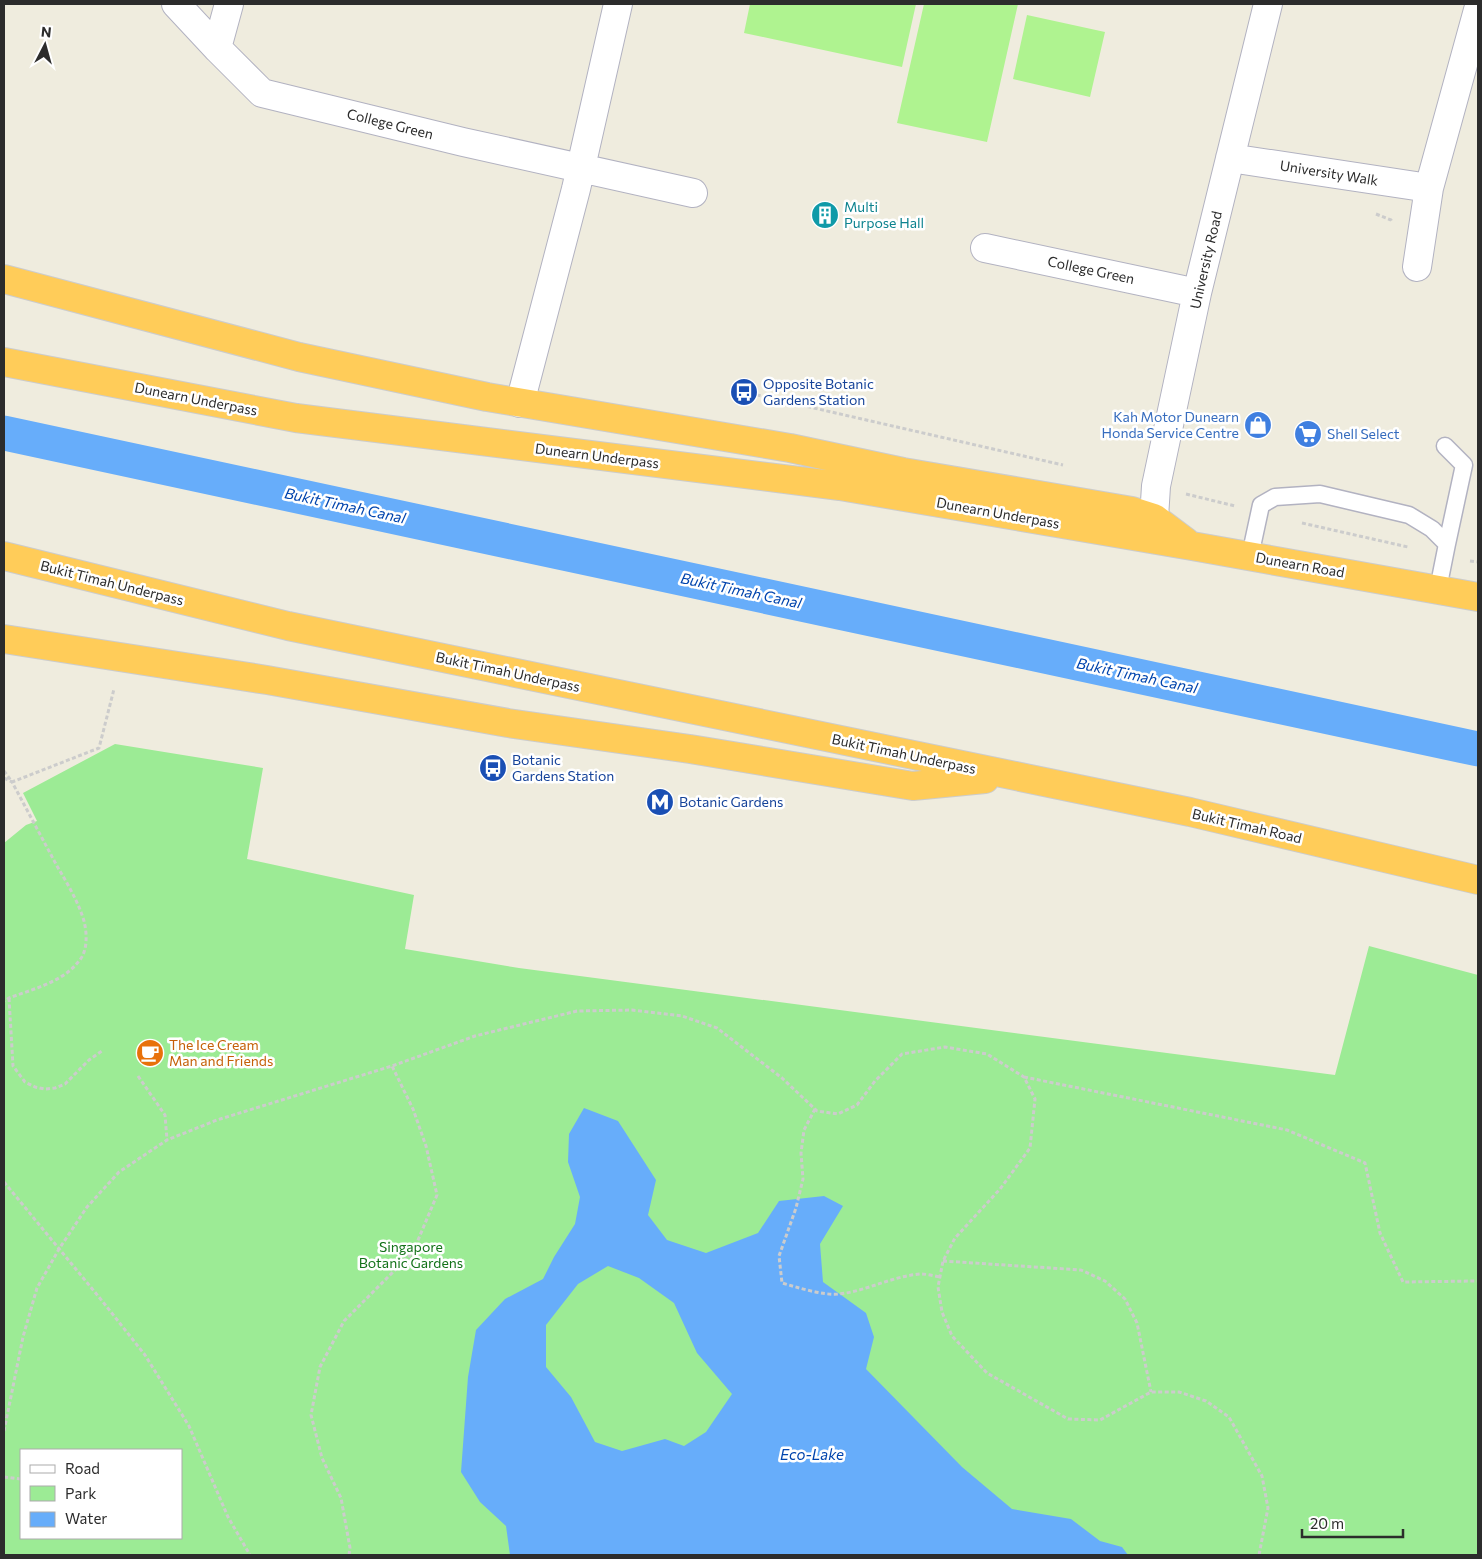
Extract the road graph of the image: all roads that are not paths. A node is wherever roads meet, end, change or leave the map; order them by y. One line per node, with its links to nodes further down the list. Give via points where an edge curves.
1 (176, 4): 6 (street, College Green)
2 (229, 4): 6 (street)
3 (618, 4): 8 (street)
4 (1268, 4): 7 (street, University Road)
5 (1478, 10): 9 (street)
6 (217, 48): 8 (street, College Green, via 262,93)
7 (1230, 158): 9 (street, University Walk); 14 (street, University Road)
8 (580, 169): 10 (street, College Green); 16 (street)
9 (1429, 188): 12 (street)
10 (693, 194)
11 (985, 248): 14 (street, College Green)
12 (1417, 267)
13 (4, 279): 16 (highway, via 299,357)
14 (1197, 293): 18 (street, University Road, via 1156,486)
15 (4, 362): 20 (highway, Dunearn Underpass, via 296,418 840,486)
16 (520, 402): 18 (highway)
17 (1444, 446): 19 (lane, via 1464,465)
18 (1143, 514): 20 (highway, Dunearn Road)
19 (1447, 544): 22 (lane, via 1432,529 1409,515 1320,490 1275,497 1261,505); 23 (lane)
20 (1192, 546): 22 (highway, Dunearn Road)
21 (4, 556): 26 (highway, Bukit Timah Underpass, via 288,626)
22 (1250, 556): 23 (highway, Dunearn Road)
23 (1438, 589): 24 (highway, Dunearn Road)
24 (1478, 597)
25 (4, 639): 26 (highway, via 913,786)
26 (1014, 777): 27 (highway, Bukit Timah Road, via 1190,812)
27 (1478, 880)

